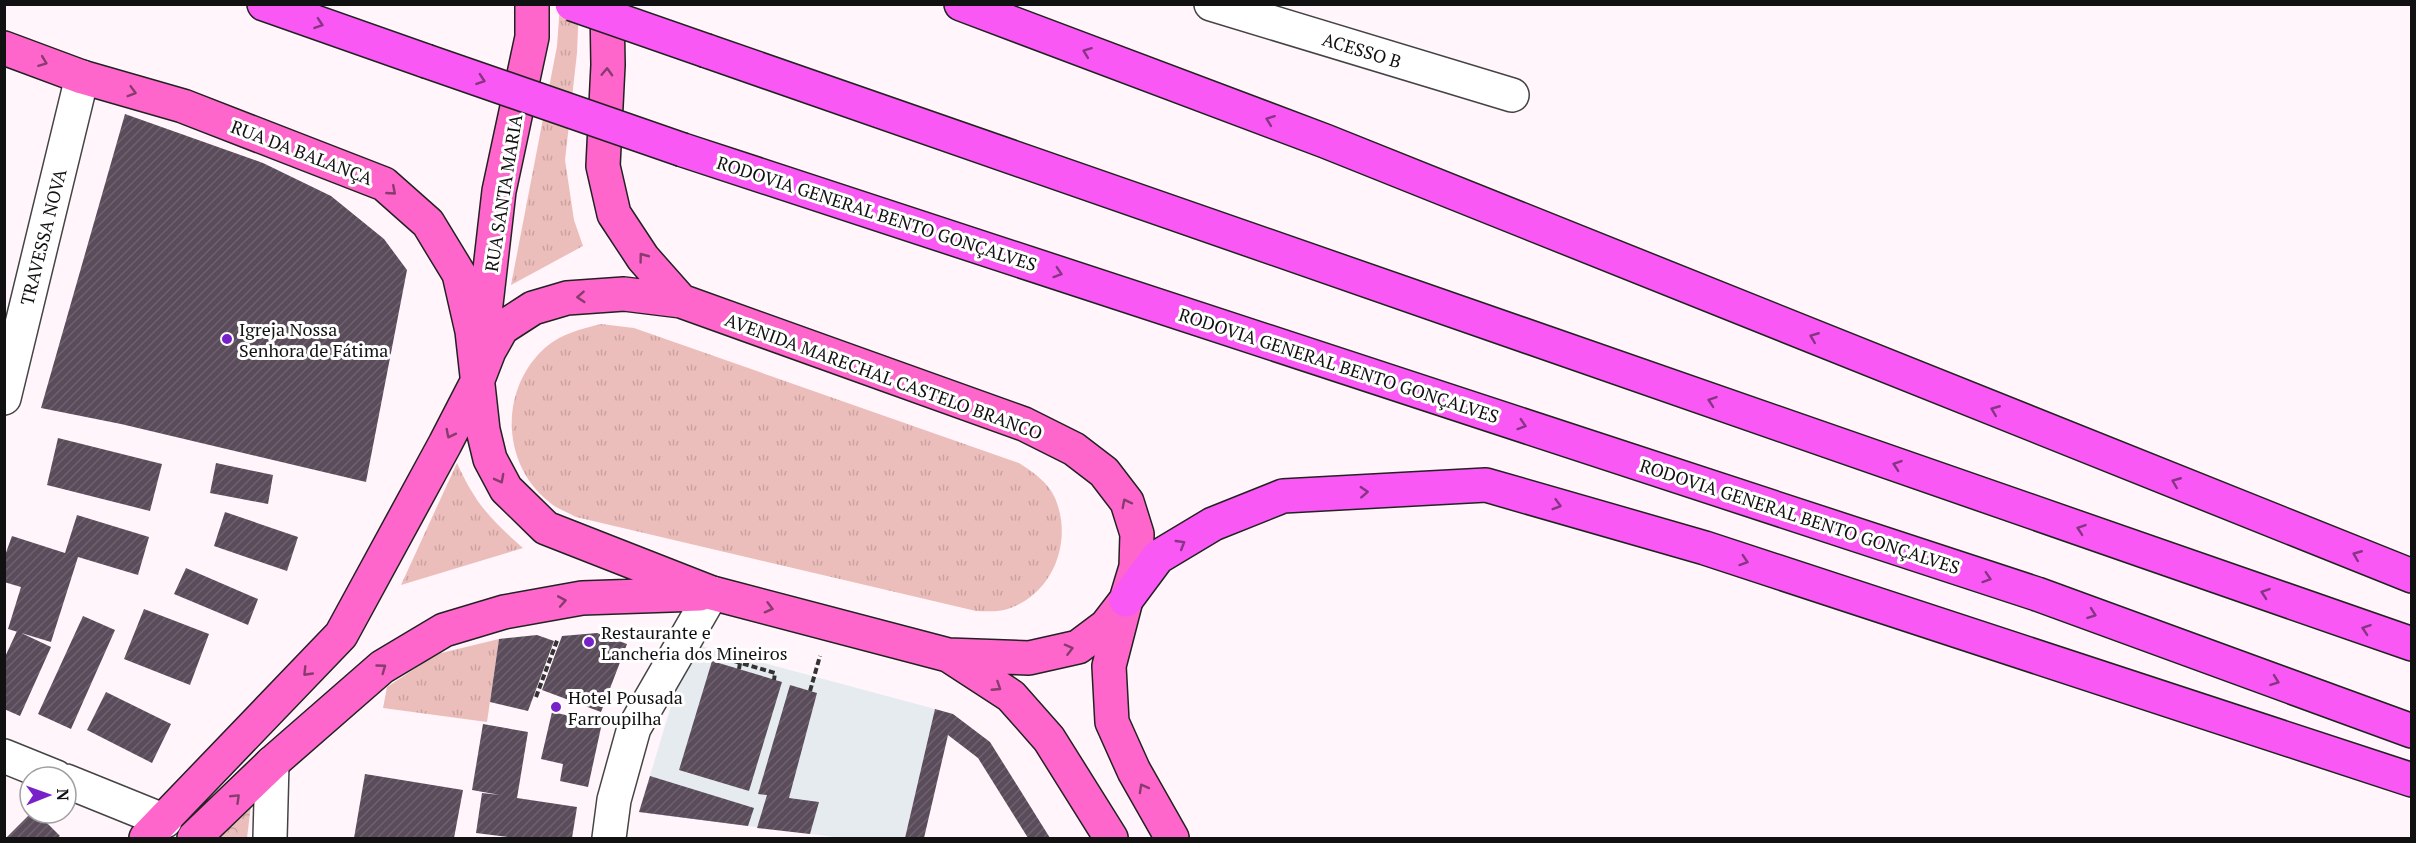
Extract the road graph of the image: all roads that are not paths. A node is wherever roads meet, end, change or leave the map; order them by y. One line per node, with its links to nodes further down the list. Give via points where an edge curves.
1 (264, 4): 18 (highway, RODOVIA GENERAL BENTO GONÇALVES, one-way to 18, bridge, via 683,150 2037,594)
2 (532, 4): 11 (main road, RUA SANTA MARIA, via 532,37 500,190)
3 (572, 4): 16 (highway, one-way to 3, bridge)
4 (607, 4): 10 (main road, one-way to 4, via 643,258 614,214 603,166)
5 (961, 4): 13 (highway, one-way to 5, via 1325,141)
6 (1211, 4): 9 (street, ACESSO B)
7 (4, 48): 8 (main road, RUA DA BALANÇA, one-way to 8)
8 (82, 77): 11 (main road, RUA DA BALANÇA, one-way to 11, via 183,106 384,184 428,223 459,274 472,331); 12 (street, TRAVESSA NOVA)
9 (1512, 95)
10 (681, 301): 11 (main road, AVENIDA MARECHAL CASTELO BRANCO, one-way to 11, via 624,294 567,298 533,308 502,328); 15 (main road, AVENIDA MARECHAL CASTELO BRANCO, one-way to 10, via 1136,567 1137,534 1127,502 1104,472 1074,449 1024,424)
11 (477, 382): 14 (main road, AVENIDA MARECHAL CASTELO BRANCO, one-way to 14, via 490,459 506,489 546,528); 24 (main road, AVENIDA MARECHAL CASTELO BRANCO, one-way to 24, via 341,635)
12 (4, 398)
13 (2412, 576)
14 (712, 593): 17 (main road, AVENIDA MARECHAL CASTELO BRANCO, one-way to 17); 20 (main road, AVENIDA MARECHAL CASTELO BRANCO, one-way to 14, via 382,667 444,630 504,612 582,598); 27 (street, via 634,728 614,800)
15 (1126, 600): 17 (main road, AVENIDA MARECHAL CASTELO BRANCO, one-way to 15, via 1029,658 1077,647 1106,626); 22 (highway, one-way to 22, via 1158,557 1213,524 1283,496 1486,485 1705,548); 29 (main road, one-way to 15, via 1112,722 1109,666)
16 (2412, 644)
17 (948, 655): 28 (main road, one-way to 28, via 1019,704 1048,739)
18 (2412, 731)
19 (4, 756): 21 (street)
20 (272, 763): 25 (main road, AVENIDA MARECHAL CASTELO BRANCO, one-way to 20); 26 (street)
21 (26, 765)
22 (2412, 780)
23 (78, 788): 24 (street)
24 (156, 830)
25 (194, 838)
26 (270, 838)
27 (609, 838)
28 (1111, 838)
29 (1172, 838)

